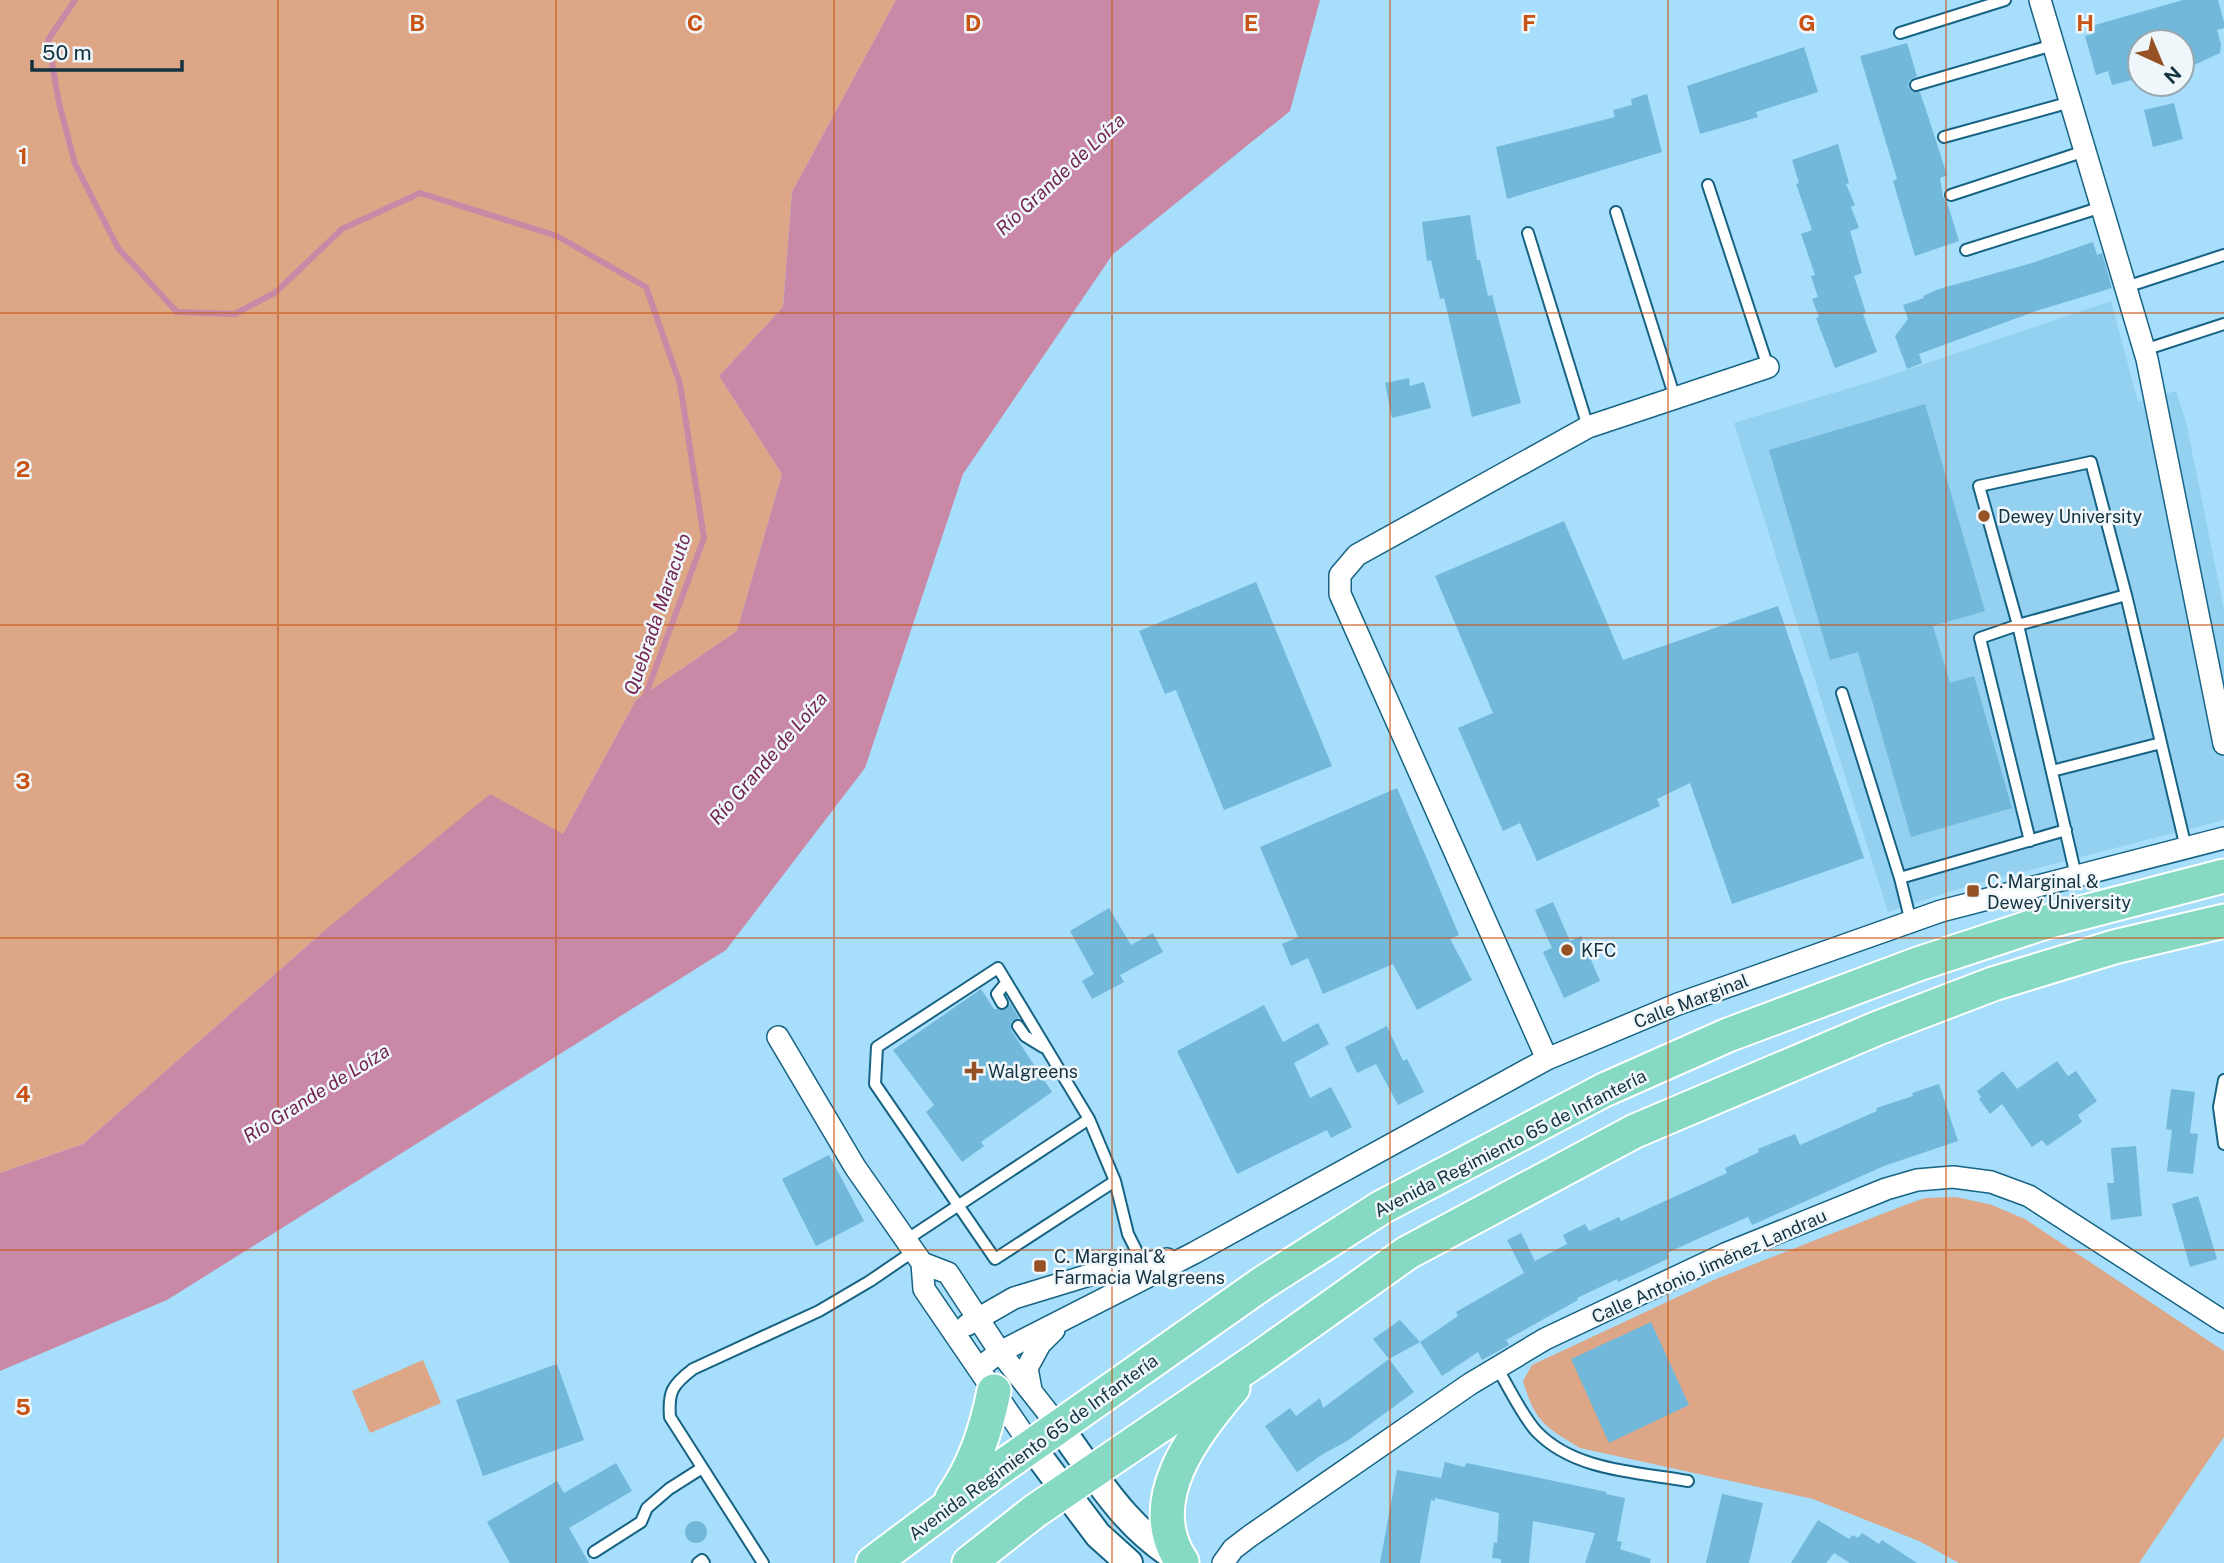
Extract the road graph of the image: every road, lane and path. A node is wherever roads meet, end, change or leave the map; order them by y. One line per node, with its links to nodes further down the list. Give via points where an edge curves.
1 (2005, 0): 3 (lane)
2 (2040, 0): 4 (street)
3 (1900, 33)
4 (2053, 45): 5 (lane); 6 (street)
5 (1916, 85)
6 (2071, 102): 7 (lane); 8 (street)
7 (1944, 137)
8 (2085, 151): 10 (lane); 11 (street)
9 (1708, 185): 19 (lane)
10 (1951, 195)
11 (2102, 207): 14 (lane); 16 (street)
12 (1616, 212): 20 (lane)
13 (1528, 233): 21 (lane)
14 (1966, 250)
15 (2224, 255): 16 (lane)
16 (2126, 287): 18 (street)
17 (2224, 324): 18 (lane)
18 (2144, 350): 26 (street)
19 (1768, 367): 20 (street)
20 (1675, 398): 21 (street)
21 (1588, 427): 42 (street, via 1357,555 1340,575 1340,594)
22 (2126, 595): 23 (lane); 23 (lane, via 2091,462 1979,486); 25 (lane)
23 (2018, 625): 27 (lane); 30 (lane, via 1980,638)
24 (1842, 693): 34 (lane)
25 (2161, 743): 27 (lane); 31 (lane)
26 (2224, 744)
27 (2052, 771): 28 (lane)
28 (2066, 830): 30 (lane); 32 (lane)
29 (2224, 838): 31 (street, Calle Marginal)
30 (2029, 841): 34 (lane)
31 (2186, 848): 32 (street, Calle Marginal)
32 (2076, 876): 36 (street, Calle Marginal)
33 (2224, 876): 60 (main road, Avenida Regimiento 65 de Infantería, via 2046,922 1918,964 1728,1035 1604,1090 1382,1207 1263,1283)
34 (1900, 878): 36 (lane)
35 (2224, 921): 56 (main road, via 2114,947 1993,984 1635,1131 1407,1254)
36 (1911, 922): 42 (street, Calle Marginal, via 1678,1004)
37 (1006, 982): 38 (lane, via 998,995); 41 (lane); 47 (lane, via 998,968 877,1046 875,1084)
38 (1002, 1003)
39 (1018, 1026): 41 (lane)
40 (778, 1037): 48 (street, via 855,1167)
41 (1048, 1051): 44 (lane)
42 (1547, 1059): 49 (street, Calle Marginal)
43 (2224, 1080): 45 (lane, via 2219,1107)
44 (1089, 1119): 46 (lane); 47 (lane)
45 (2224, 1144)
46 (1115, 1181): 47 (lane, via 995,1259); 50 (lane, via 1128,1234)
47 (957, 1206): 48 (lane)
48 (914, 1251): 51 (street, via 948,1273); 54 (street, via 924,1289); 62 (lane, via 819,1311 680,1379 671,1391 670,1417)
49 (1194, 1253): 50 (street, Calle Marginal); 52 (street, Calle Marginal)
50 (1143, 1264): 51 (street, Calle Marginal, via 1014,1298)
51 (978, 1318): 54 (street, Calle Marginal); 55 (street)
52 (1064, 1319): 55 (street, Calle Marginal); 59 (street, via 1040,1344 1027,1368)
53 (2224, 1322): 57 (street, Calle Antonio Jiménez Landrau, via 2029,1196 1991,1182 1953,1177 1886,1189 1725,1254 1545,1339)
54 (955, 1334): 58 (street)
55 (1000, 1352): 58 (street, Calle Marginal); 59 (street)
56 (1258, 1359): 63 (main road); 68 (main road, via 1190,1443 1171,1485 1167,1517 1174,1550)
57 (1497, 1368): 64 (lane, via 1535,1430 1557,1450 1581,1461); 75 (street, Calle Antonio Jiménez Landrau, via 1233,1549)
58 (986, 1380): 61 (street); 66 (main road, via 985,1432)
59 (1032, 1392): 60 (street)
60 (1060, 1428): 61 (main road, Avenida Regimiento 65 de Infantería); 63 (street)
61 (1032, 1447): 65 (street); 66 (main road, Avenida Regimiento 65 de Infantería)
62 (702, 1468): 67 (lane, via 647,1508 641,1522); 71 (lane)
63 (1093, 1472): 65 (main road); 68 (street, via 1142,1534)
64 (1688, 1481)
65 (1066, 1490): 73 (main road); 74 (street, via 1098,1535)
66 (944, 1510): 72 (main road, Avenida Regimiento 65 de Infantería)
67 (594, 1552)
68 (1184, 1562)
69 (698, 1563): 70 (lane)
70 (704, 1563)
71 (763, 1563)
72 (873, 1563)
73 (969, 1563)
74 (1129, 1563)
75 (1223, 1563)

